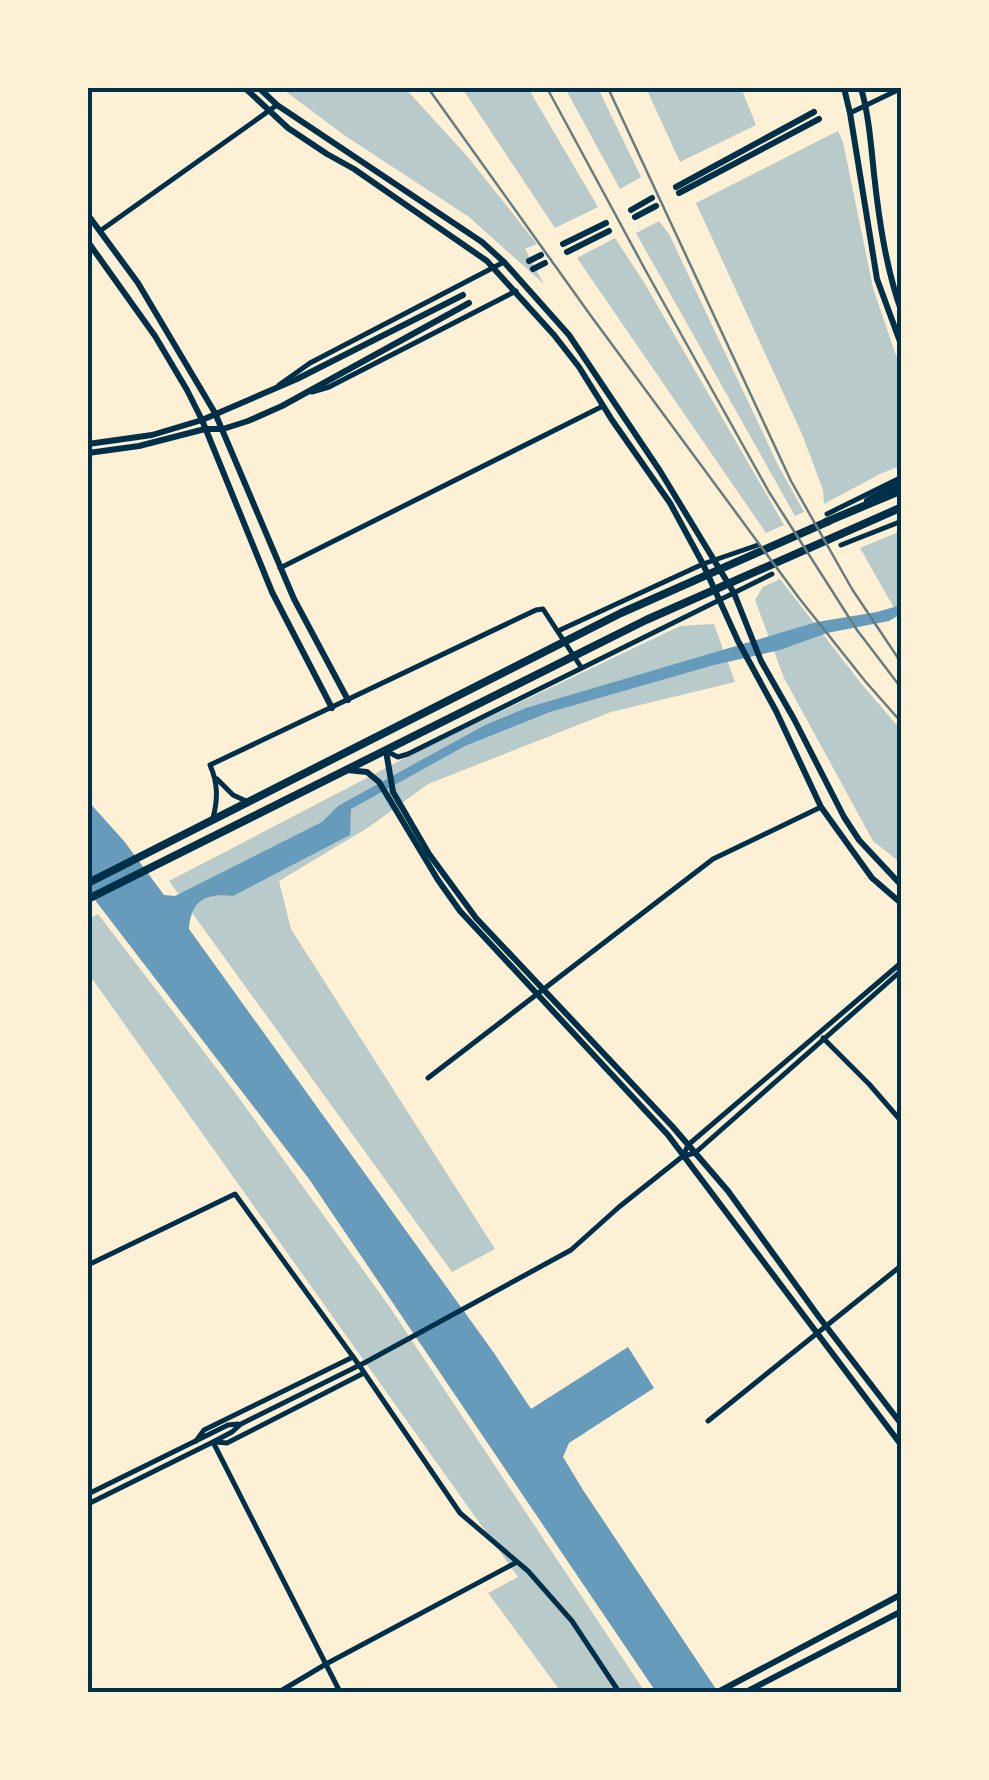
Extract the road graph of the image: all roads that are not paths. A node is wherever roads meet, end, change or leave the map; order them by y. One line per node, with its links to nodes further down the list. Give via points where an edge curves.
1 (246, 88): 7 (main road)
2 (258, 88): 7 (main road)
3 (844, 88): 8 (main road)
4 (861, 88): 6 (main road)
5 (902, 88): 6 (street)
6 (866, 105): 8 (street); 25 (main road, via 889,272)
7 (273, 108): 15 (street); 19 (main road); 21 (main road, via 288,128)
8 (850, 113): 26 (main road, via 877,279)
9 (816, 116): 10 (main road)
10 (678, 190)
11 (654, 202): 12 (main road)
12 (633, 213)
13 (88, 214): 15 (main road)
14 (607, 227): 17 (main road)
15 (100, 231): 30 (main road)
16 (88, 242): 31 (main road, via 155,336)
17 (565, 248)
18 (543, 259): 20 (main road)
19 (504, 262): 21 (street); 41 (main road, via 568,335)
20 (531, 265)
21 (494, 268): 22 (main road); 27 (street, via 310,363)
22 (516, 291): 28 (street); 29 (main road)
23 (463, 295): 27 (main road)
24 (469, 303): 28 (main road)
25 (902, 314)
26 (902, 347)
27 (269, 392): 30 (main road)
28 (282, 406): 33 (main road)
29 (603, 406): 42 (main road); 43 (street)
30 (215, 413): 31 (main road); 33 (main road)
31 (202, 420): 32 (main road); 34 (main road)
32 (205, 429): 33 (main road); 35 (main road); 49 (main road)
33 (223, 429): 43 (main road)
34 (88, 444)
35 (88, 453)
36 (902, 484): 57 (main road, via 621,613)
37 (902, 507): 53 (main road, via 646,620)
38 (902, 521): 40 (street)
39 (758, 545): 41 (street)
40 (842, 545)
41 (714, 559): 42 (street); 45 (main road)
42 (703, 564): 46 (main road); 47 (street)
43 (280, 568): 48 (main road)
44 (772, 574): 45 (street)
45 (734, 593): 46 (street); 61 (main road, via 761,661 844,818)
46 (720, 600): 50 (street); 58 (main road)
47 (558, 631): 50 (street); 51 (street, via 543,609 536,610)
48 (322, 652): 49 (main road); 51 (main road)
49 (306, 660): 52 (main road)
50 (581, 667): 53 (street, via 408,754 398,758)
51 (348, 700): 52 (street)
52 (332, 708): 55 (street, via 210,765)
53 (386, 751): 54 (main road); 56 (main road)
54 (346, 770): 56 (main road, via 367,772); 62 (main road)
55 (215, 776): 57 (street); 59 (street)
56 (390, 793): 66 (main road, via 462,900)
57 (246, 801): 59 (main road)
58 (821, 806): 63 (main road, via 872,878); 66 (street, via 713,860)
59 (213, 818): 60 (main road)
60 (88, 883)
61 (902, 886)
62 (88, 899)
63 (902, 904)
64 (902, 962): 70 (street)
65 (902, 970): 67 (street)
66 (541, 992): 68 (street); 70 (main road); 72 (main road)
67 (823, 1038): 69 (street); 71 (street)
68 (428, 1078)
69 (902, 1122)
70 (688, 1145): 71 (main road); 72 (street)
71 (695, 1153): 72 (street); 75 (main road)
72 (684, 1156): 76 (main road); 80 (street, via 571,1250)
73 (902, 1264): 75 (street)
74 (88, 1265): 77 (street, via 235,1194)
75 (826, 1326): 76 (street); 81 (main road)
76 (818, 1332): 79 (street); 84 (main road)
77 (353, 1357): 78 (street); 82 (street, via 204,1430)
78 (364, 1373): 83 (street, via 227,1443); 87 (street, via 460,1513)
79 (708, 1421)
80 (241, 1424): 82 (street); 83 (street)
81 (902, 1425)
82 (196, 1440): 85 (street)
83 (214, 1442): 86 (street); 90 (street)
84 (902, 1446)
85 (88, 1494)
86 (88, 1504)
87 (517, 1562): 90 (street); 93 (street, via 572,1621)
88 (902, 1594): 94 (main road)
89 (902, 1611): 95 (main road)
90 (326, 1664): 91 (street); 92 (street)
91 (279, 1692)
92 (340, 1692)
93 (619, 1692)
94 (718, 1692)
95 (746, 1692)

